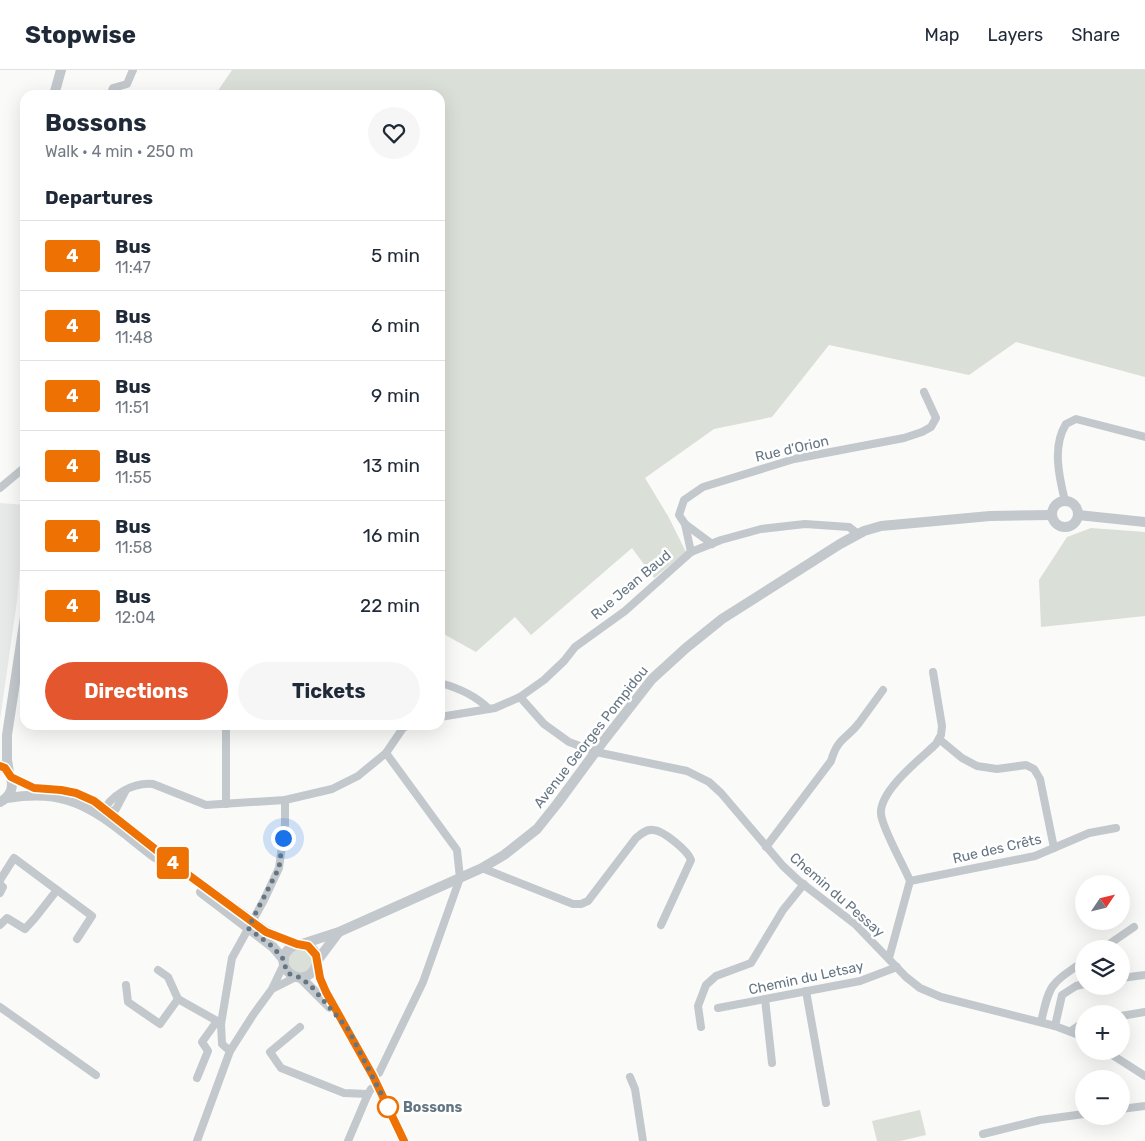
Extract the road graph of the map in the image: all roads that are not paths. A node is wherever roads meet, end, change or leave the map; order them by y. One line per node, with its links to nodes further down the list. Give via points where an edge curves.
1 (61, 70): 3 (street)
2 (133, 70): 4 (street, via 127,84)
3 (55, 90)
4 (112, 90)
5 (924, 392): 13 (street, Rue d’Orion, via 936,418 931,427 922,432 794,459 703,487 684,500 680,508 679,515)
6 (1145, 437): 9 (street, via 1076,419 1066,424 1058,443 1059,480)
7 (20, 471): 8 (street)
8 (0, 488)
9 (1065, 501): 10 (street, via 1058,502); 11 (street, via 1074,504)
10 (1052, 515): 11 (street, via 1056,524 1064,528 1073,525); 14 (street, Avenue Georges Pompidou, via 990,516 881,526)
11 (1078, 515): 12 (street)
12 (1145, 522)
13 (685, 524): 15 (street); 16 (street)
14 (858, 534): 15 (street, Rue Jean Baud, via 849,527 804,524 761,529); 29 (street, Avenue Georges Pompidou, via 722,618 652,679)
15 (712, 544): 16 (street, Rue Jean Baud)
16 (691, 552): 21 (street, Rue Jean Baud, via 624,611 575,648 544,680)
17 (20, 662): 26 (street)
18 (933, 672): 27 (street, via 942,726)
19 (445, 684): 22 (street, via 473,695)
20 (883, 690): 38 (street, via 857,725 836,746 831,761)
21 (520, 697): 22 (street, Rue Jean Baud); 29 (street, Chemin du Pessay, via 557,735)
22 (489, 709): 23 (street, Rue Jean Baud)
23 (445, 716)
24 (226, 730): 35 (street)
25 (402, 730): 30 (street)
26 (7, 735): 28 (street); 32 (street)
27 (939, 739): 39 (street, via 962,758 978,766 997,769 1026,765 1034,769 1040,779); 43 (street, via 891,788 882,803 882,821)
28 (0, 748)
29 (596, 752): 38 (street, Chemin du Pessay, via 698,776 720,794); 40 (street, Avenue Georges Pompidou, via 537,829)
30 (386, 754): 33 (street, via 358,776 332,789); 41 (street, via 457,850)
31 (0, 766): 32 (street)
32 (10, 775): 34 (street, via 12,788); 36 (street, via 34,788 76,793 94,801)
33 (286, 800): 35 (street); 48 (street, via 279,868)
34 (2, 801): 36 (street, via 37,796 67,800)
35 (226, 804): 36 (street, via 206,805 153,784 137,784 126,790 116,809)
36 (106, 813): 48 (street)
37 (1116, 828): 39 (street, Rue des Crêts, via 1089,834)
38 (766, 847): 45 (street, Chemin du Pessay)
39 (1054, 848): 43 (street, Rue des Crêts, via 1035,856)
40 (482, 868): 41 (street, Avenue Georges Pompidou); 49 (street, via 573,904 581,904 588,901 636,838 652,829 660,831 689,854 691,860)
41 (460, 878): 52 (street, Avenue Georges Pompidou); 88 (street, via 422,982 379,1073)
42 (0, 880): 46 (street, via 14,858)
43 (910, 881): 56 (street)
44 (0, 884): 47 (street, via 3,887)
45 (804, 884): 56 (street, Chemin du Pessay, via 855,924); 79 (street, via 783,910 751,963 716,976 706,985 698,1006)
46 (57, 890): 50 (street, via 25,929 7,918); 53 (street, via 92,916)
47 (0, 893)
48 (250, 924): 55 (street); 57 (street); 75 (street, via 232,958)
49 (661, 925)
50 (0, 926)
51 (1134, 927): 54 (street)
52 (339, 932): 55 (street, Avenue Georges Pompidou); 58 (street, Avenue Georges Pompidou)
53 (77, 939)
54 (1115, 940)
55 (299, 944): 57 (street, via 288,950); 58 (street, via 313,950)
56 (889, 958): 59 (street, Chemin du Pessay)
57 (284, 962): 64 (street, via 290,974); 67 (street)
58 (317, 963): 64 (street, via 311,974); 81 (street, via 326,992)
59 (898, 967): 68 (street, Chemin du Letsay, via 860,981); 76 (street, Chemin du Pessay, via 920,988 941,997)
60 (1075, 967): 76 (street, via 1053,983)
61 (158, 970): 69 (street, via 168,977)
62 (1145, 975): 63 (street)
63 (1130, 977)
64 (299, 978): 67 (street); 81 (street, via 320,996)
65 (126, 986): 69 (street, via 128,1002 160,1024)
66 (1075, 987): 77 (street, via 1062,995)
67 (272, 989): 84 (street)
68 (806, 992): 70 (street, Chemin du Letsay); 94 (street)
69 (178, 999): 75 (street)
70 (765, 999): 72 (street, Chemin du Letsay); 86 (street)
71 (0, 1006): 87 (street)
72 (718, 1008)
73 (1145, 1012): 74 (street)
74 (1130, 1014)
75 (219, 1022): 84 (street, via 222,1044); 91 (street, via 202,1042 208,1051)
76 (1041, 1022): 77 (street, Chemin du Pessay)
77 (1055, 1026): 82 (street, Chemin du Pessay)
78 (300, 1027): 93 (street, via 270,1052 281,1068 344,1092)
79 (701, 1028)
80 (1075, 1028): 82 (street)
81 (348, 1029): 88 (street)
82 (1071, 1031): 83 (street, Chemin du Pessay)
83 (1075, 1033)
84 (230, 1051): 99 (street)
85 (1120, 1060): 89 (street)
86 (772, 1063)
87 (96, 1074)
88 (373, 1076): 92 (street)
89 (1145, 1076)
90 (630, 1077): 102 (street, via 635,1089)
91 (196, 1078)
92 (378, 1086): 93 (street); 101 (street)
93 (368, 1094): 100 (street)
94 (826, 1103)
95 (1145, 1106): 96 (street)
96 (1130, 1108)
97 (1075, 1115): 98 (street)
98 (983, 1134)
99 (197, 1141)
100 (348, 1141)
101 (404, 1141)
102 (643, 1141)

